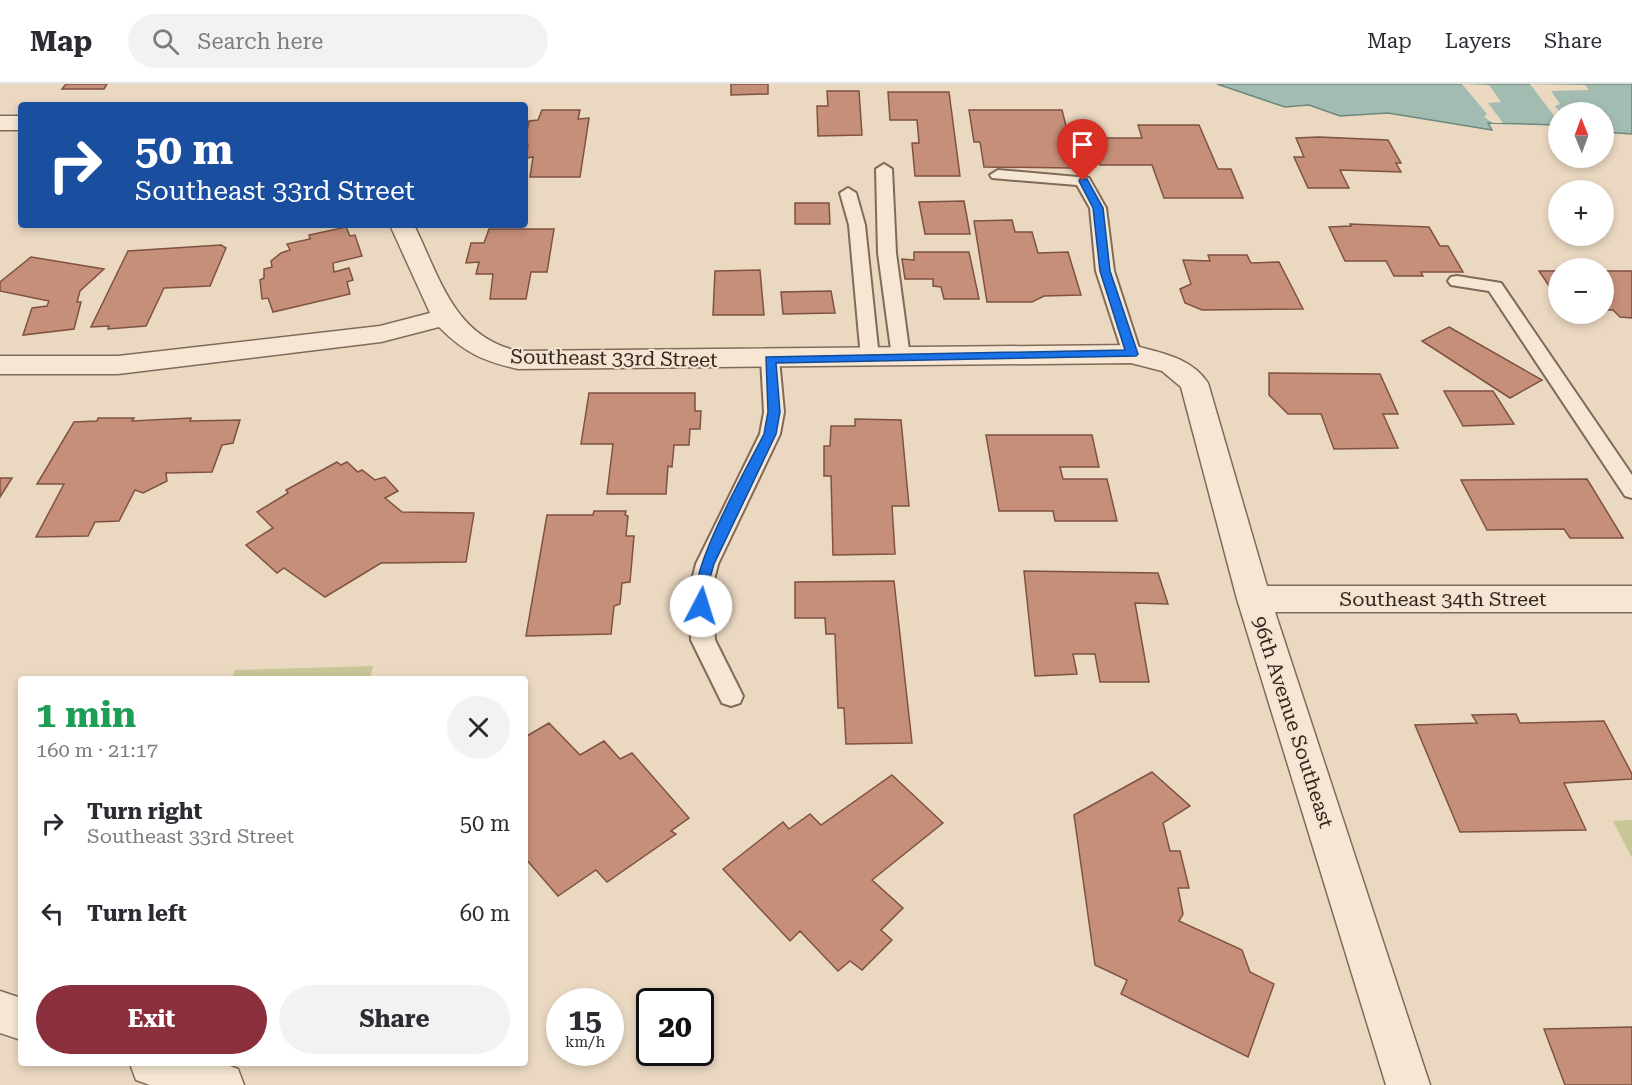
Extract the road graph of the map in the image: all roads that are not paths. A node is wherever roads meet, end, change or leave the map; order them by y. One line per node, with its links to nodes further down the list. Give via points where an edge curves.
1 (0, 123): 2 (street)
2 (18, 123)
3 (884, 169): 10 (lane, via 887,253)
4 (998, 175): 9 (lane, via 1083,181 1098,208 1105,271)
5 (848, 193): 11 (lane, via 857,225)
6 (403, 228): 8 (street, Southeast 33rd Street)
7 (1457, 280): 15 (lane, via 1495,288)
8 (445, 317): 12 (street, Southeast 33rd Street, via 473,346 518,360); 13 (street, via 381,334 118,364)
9 (1132, 354): 10 (street, Southeast 33rd Street); 14 (street, Southeast 33rd Street)
10 (901, 357): 11 (street, Southeast 33rd Street)
11 (870, 358): 12 (street, Southeast 33rd Street)
12 (770, 359): 18 (lane, via 774,412 770,434 707,564 701,588 703,640)
13 (0, 365)
14 (1172, 365): 16 (street, 96th Avenue Southeast, via 1194,383)
15 (1632, 491)
16 (1254, 599): 17 (street, Southeast 34th Street); 23 (street, 96th Avenue Southeast)
17 (1632, 599)
18 (731, 696)
19 (0, 1012): 20 (street)
20 (18, 1018)
21 (159, 1066): 22 (street)
22 (222, 1085)
23 (1408, 1085)

